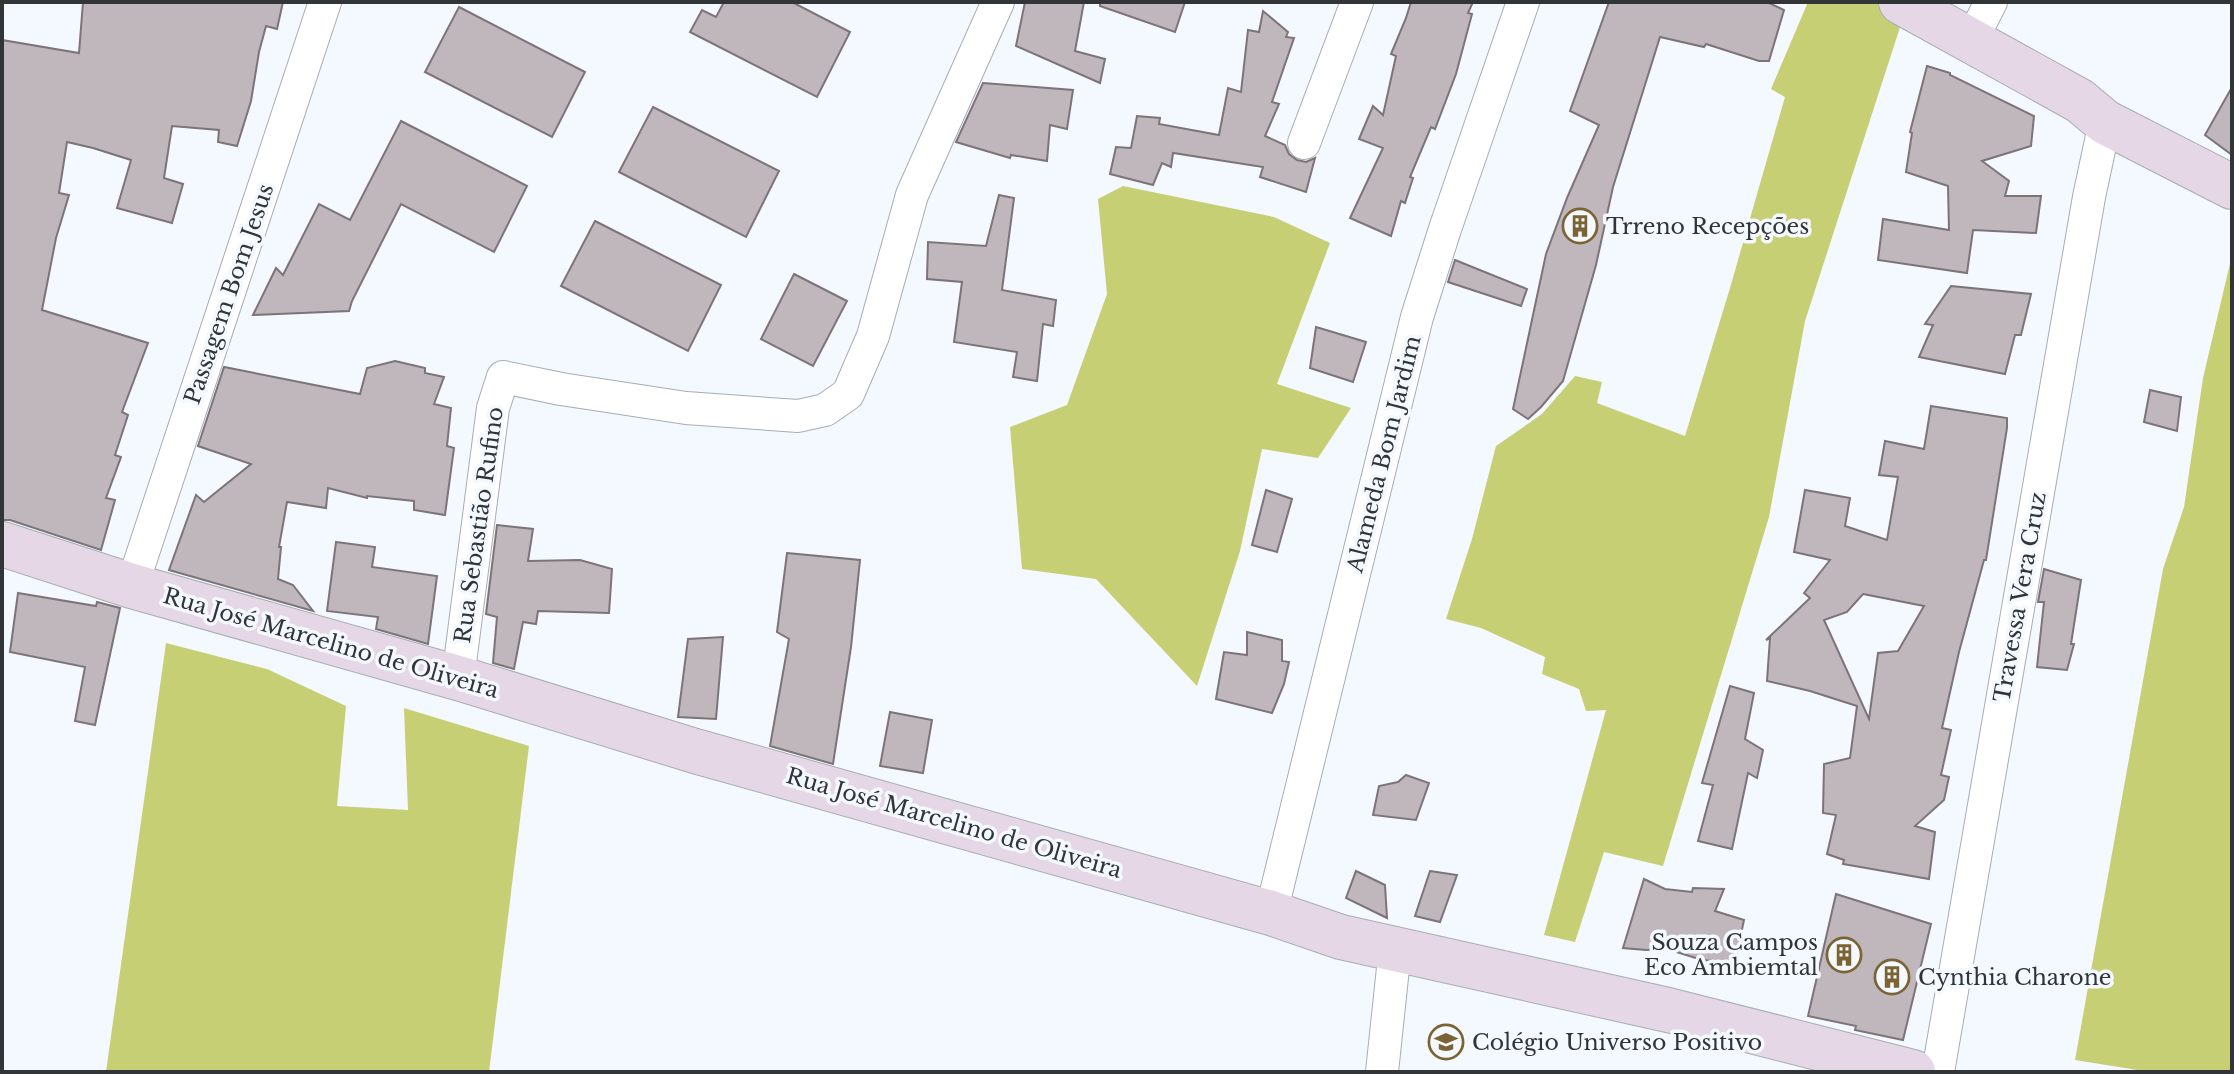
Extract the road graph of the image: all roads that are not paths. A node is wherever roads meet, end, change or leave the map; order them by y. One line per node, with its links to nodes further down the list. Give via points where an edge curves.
1 (325, 2): 12 (street, Passagem Bom Jesus)
2 (998, 2): 13 (street, Rua Sebastião Rufino, via 912,195 873,336 848,394 825,410 798,416 686,408 503,377 493,408)
3 (1357, 2): 9 (street)
4 (1523, 2): 14 (street, Alameda Bom Jardim, via 1417,317)
5 (1901, 2): 7 (street)
6 (1991, 2): 7 (street)
7 (1971, 41): 8 (street, via 2080,101)
8 (2105, 122): 10 (street); 18 (street, Travessa Vera Cruz)
9 (1304, 143)
10 (2232, 187)
11 (2, 544): 12 (street, Rua José Marcelino de Oliveira)
12 (132, 586): 13 (street, Rua José Marcelino de Oliveira)
13 (458, 678): 14 (street, Rua José Marcelino de Oliveira, via 695,751)
14 (1271, 913): 15 (street, Rua José Marcelino de Oliveira)
15 (1395, 949): 16 (street); 17 (street, Rua José Marcelino de Oliveira)
16 (1382, 1072)
17 (1913, 1072)
18 (1938, 1072)

